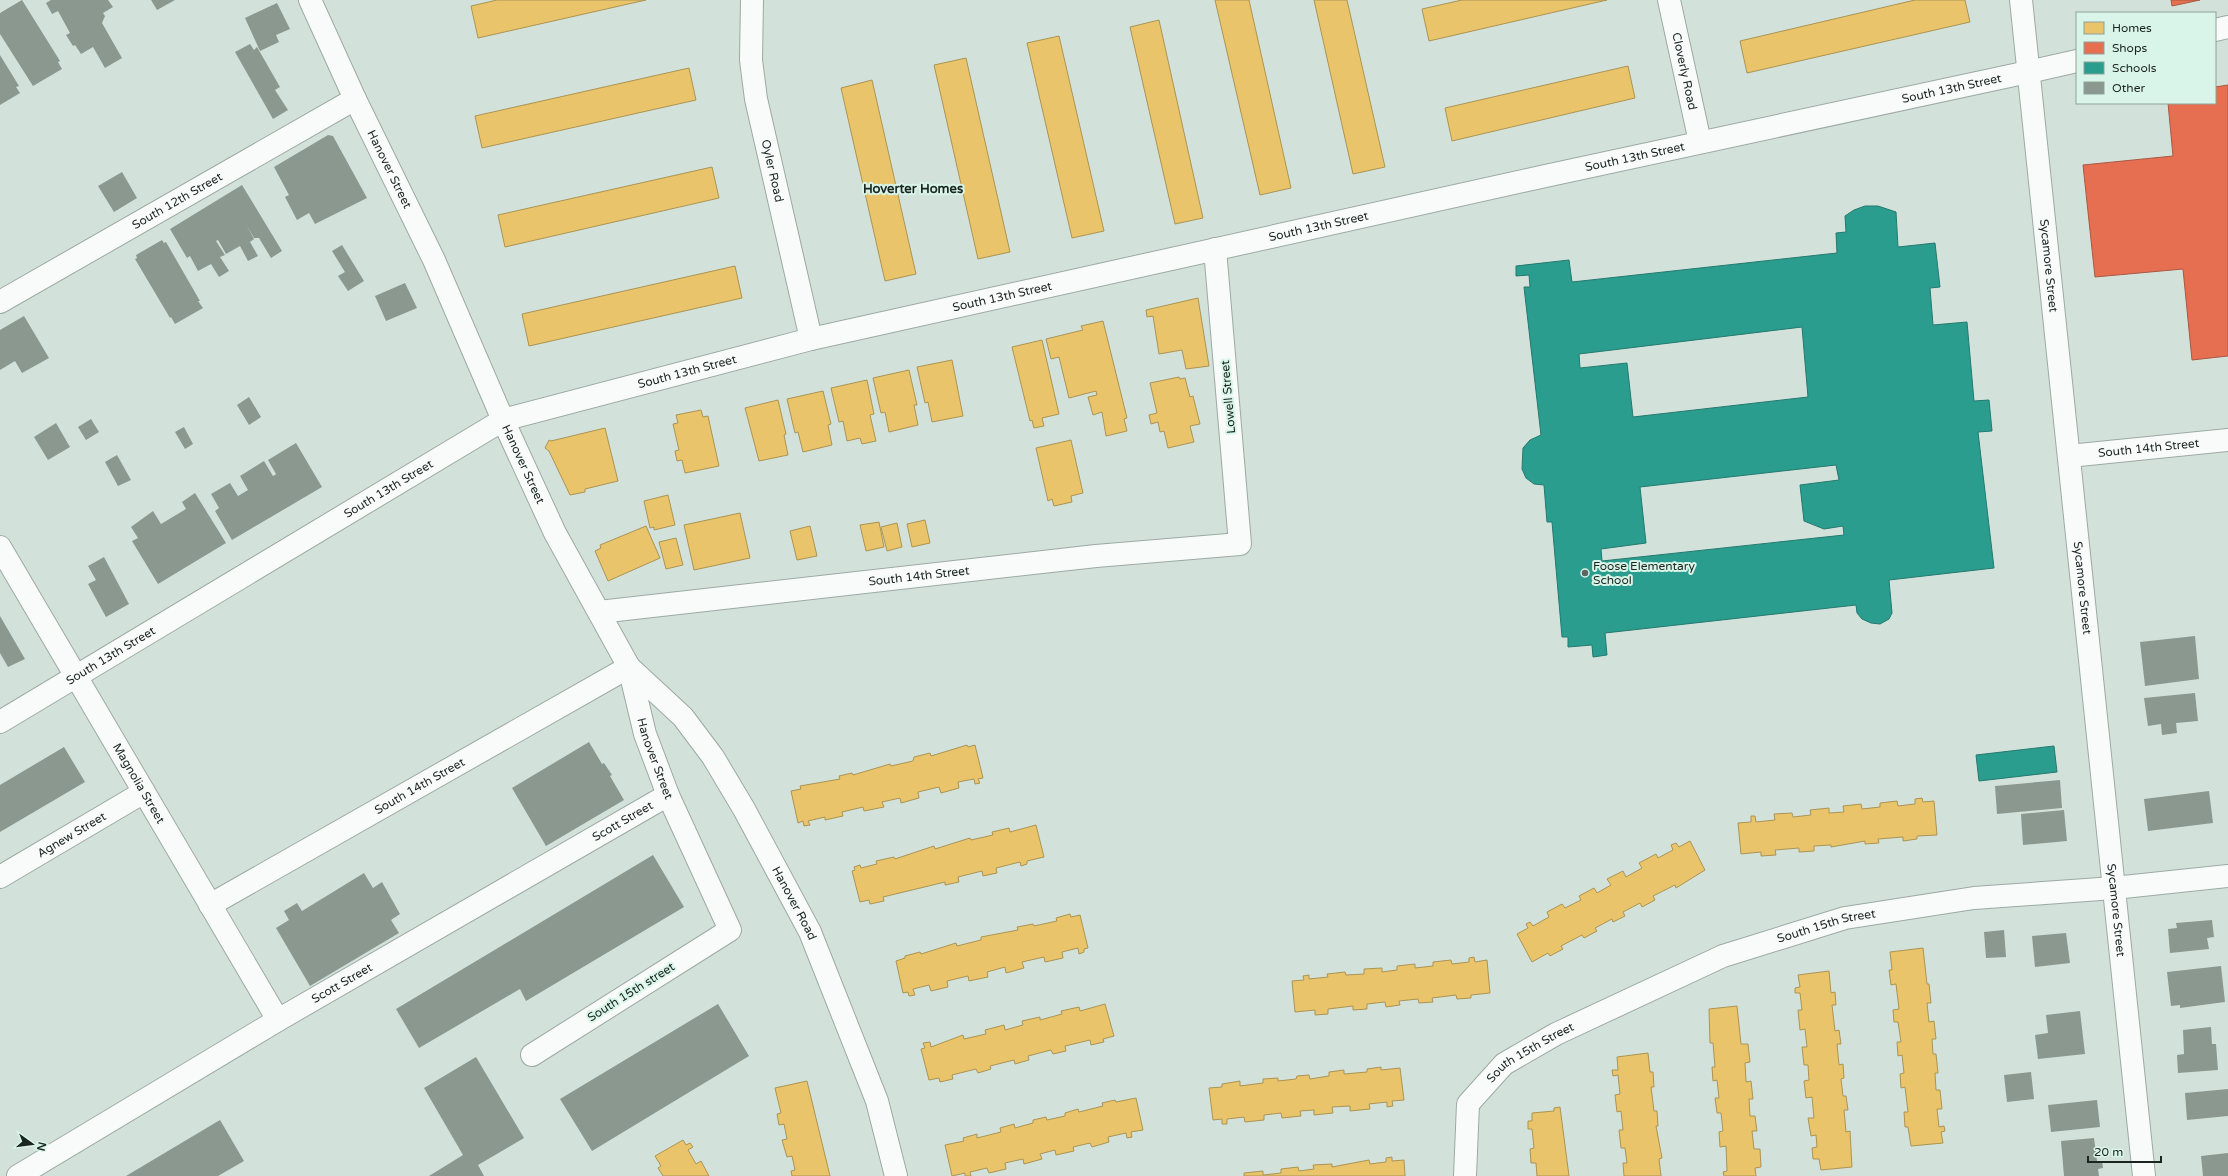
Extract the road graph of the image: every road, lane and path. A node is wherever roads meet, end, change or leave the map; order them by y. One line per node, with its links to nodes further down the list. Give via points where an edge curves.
1 (310, 0): 9 (street, Hanover Street)
2 (752, 0): 13 (street, Oyler Road, via 751,60 756,99)
3 (1669, 0): 10 (street, Cloverly Road)
4 (2021, 0): 8 (street, Sycamore Street)
5 (2228, 27): 6 (street)
6 (2216, 30)
7 (2076, 61): 8 (street, South 13th Street)
8 (2028, 72): 10 (street, South 13th Street); 16 (street, Sycamore Street)
9 (355, 99): 12 (street, South 12th Street); 14 (street, Hanover Street, via 434,260)
10 (1700, 142): 11 (street, South 13th Street)
11 (1215, 249): 13 (street, South 13th Street); 17 (street, Lowell Street)
12 (0, 302)
13 (811, 340): 14 (street, South 13th Street)
14 (503, 420): 19 (street, Hanover Street, via 555,533); 21 (street, South 13th Street)
15 (2228, 440): 16 (street, South 14th Street)
16 (2069, 456): 27 (street, Sycamore Street)
17 (1240, 544): 19 (street, South 14th Street, via 1096,556)
18 (0, 547): 21 (street, Magnolia Street)
19 (598, 612): 20 (street, Hanover Street)
20 (629, 667): 24 (street, Hanover Street, via 645,734); 28 (street, South 14th Street); 33 (street, Hanover Road, via 683,717 713,757 810,932 876,1101)
21 (76, 676): 22 (street, South 13th Street); 23 (street, Magnolia Street)
22 (0, 722)
23 (144, 792): 26 (street, Agnew Street); 28 (street, Magnolia Street)
24 (668, 795): 29 (street, Hanover Street); 30 (street, Scott Street)
25 (2228, 876): 27 (street, South 15th Street)
26 (0, 877)
27 (2114, 888): 34 (street, South 15th Street, via 1974,898 1845,918 1723,956 1556,1034 1504,1064 1468,1104); 35 (street, Sycamore Street)
28 (210, 905): 30 (street, Magnolia Street)
29 (730, 930): 31 (street, South 15th street)
30 (278, 1020): 32 (street, Scott Street)
31 (532, 1055)
32 (18, 1176)
33 (896, 1176)
34 (1465, 1176)
35 (2144, 1176)

